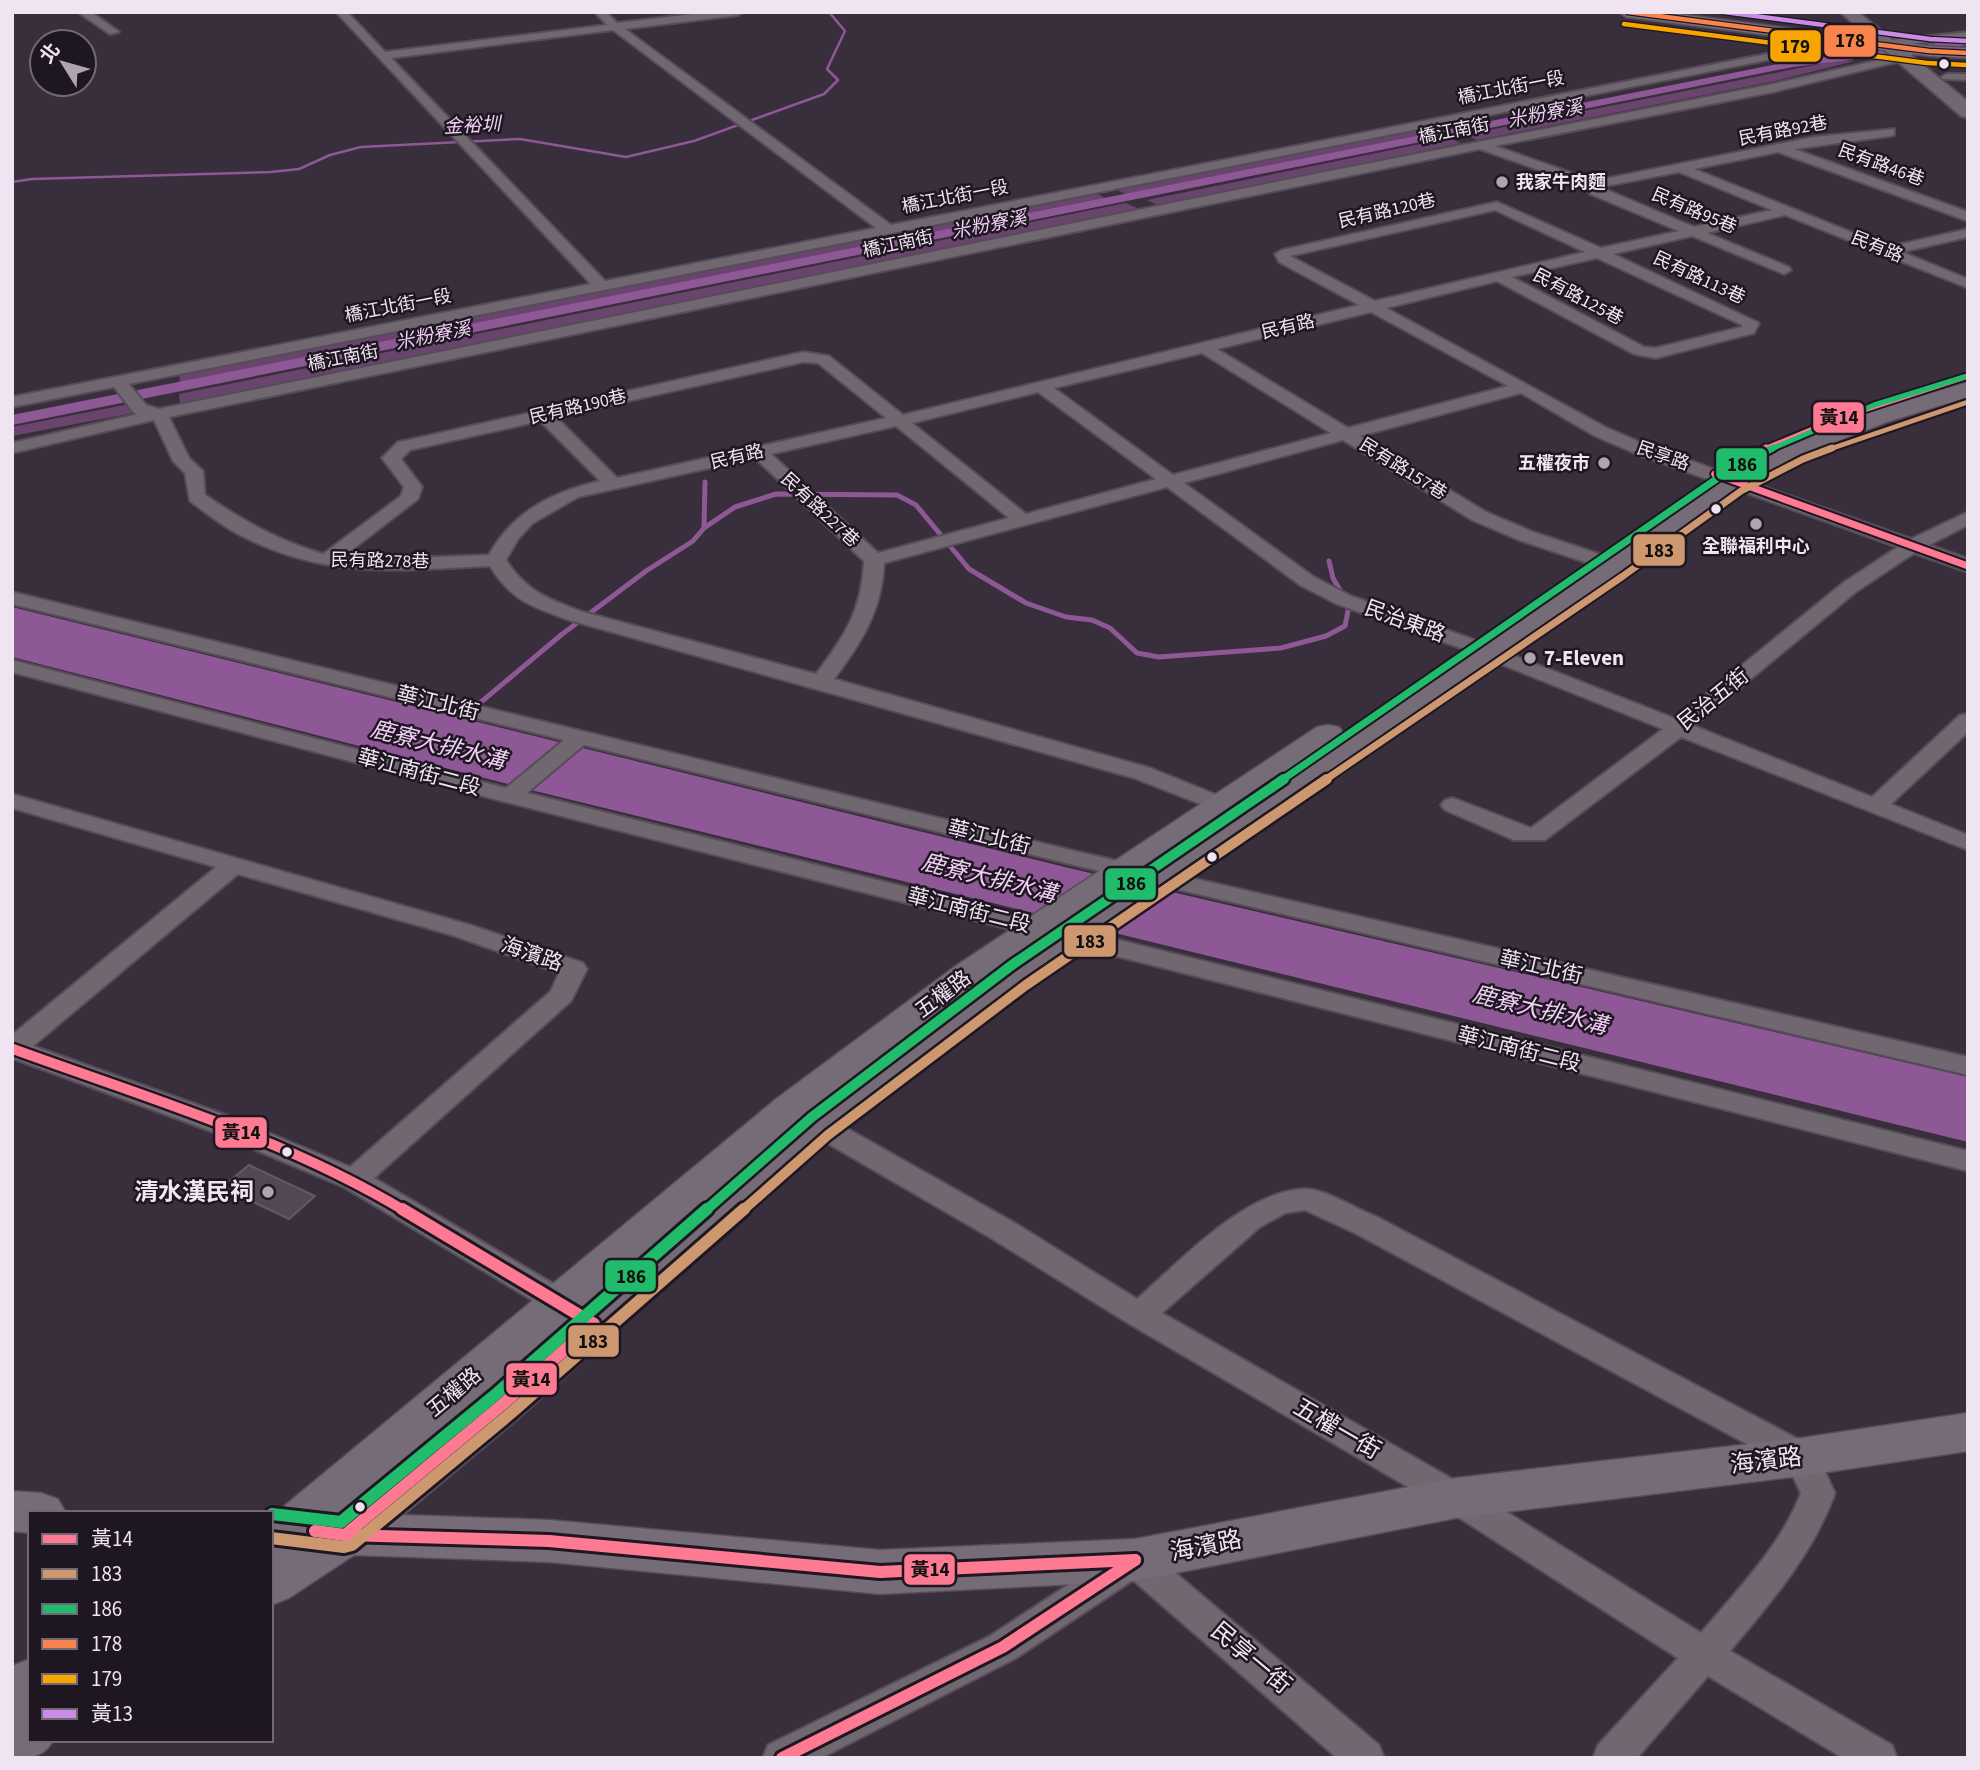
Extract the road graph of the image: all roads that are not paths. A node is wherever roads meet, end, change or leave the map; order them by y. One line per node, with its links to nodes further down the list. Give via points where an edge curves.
1 (83, 12): 9 (street)
2 (341, 12): 14 (street)
3 (738, 12): 7 (street)
4 (1626, 12): 11 (street)
5 (1848, 12): 11 (main road)
6 (1870, 12): 12 (main road)
7 (731, 13): 8 (street)
8 (609, 17): 14 (street); 28 (street)
9 (114, 32)
10 (1968, 35): 12 (street, 橋江南街)
11 (1885, 45): 12 (main road); 19 (street, 橋江北街一段, via 1782,54)
12 (1912, 50): 13 (street); 15 (main road); 18 (main road); 21 (street, 橋江南街, via 1773,88)
13 (1968, 53)
14 (384, 55): 36 (street)
15 (1947, 77): 16 (street); 17 (main road)
16 (1968, 77)
17 (1968, 94)
18 (1968, 112)
19 (1445, 132): 21 (street, 民有路95巷); 25 (street, 橋江北街一段)
20 (1890, 132): 22 (street, 民有路92巷)
21 (1480, 145): 24 (street, 民有路95巷); 25 (street, 橋江南街)
22 (1781, 149): 23 (street, 民有路92巷); 27 (street, 民有路46巷)
23 (1683, 169): 24 (street, 民有路92巷); 26 (street, 民有路)
24 (1593, 185): 29 (street, 民有路95巷, via 1595,191)
25 (1122, 200): 28 (street, 橋江北街一段); 46 (street, 橋江南街)
26 (1786, 211): 29 (street, 民有路); 31 (street, 民有路)
27 (1968, 217)
28 (887, 229): 36 (street, 橋江北街一段)
29 (1693, 232): 32 (street, 民有路); 33 (street, 民有路95巷)
30 (1968, 233): 31 (street)
31 (1888, 251): 35 (street, 民有路)
32 (1600, 253): 34 (street, 民有路); 37 (street, 民有路120巷, via 1497,206 1282,254); 39 (street, 民有路113巷, via 1751,323 1748,330 1656,353)
33 (1783, 270)
34 (1499, 276): 37 (street, 民有路); 39 (street, 民有路125巷)
35 (1968, 284)
36 (601, 286): 41 (street, 橋江北街一段)
37 (1376, 307): 38 (street, 民有路); 43 (street, 民享路)
38 (1202, 346): 42 (street, 民有路); 49 (street, 民有路157巷)
39 (1640, 351)
40 (1968, 376): 52 (street, 五權路, via 1812,425 1746,456)
41 (121, 384): 45 (street, 橋江北街一段); 46 (street, via 140,409)
42 (1040, 386): 48 (street, 民有路); 53 (street, 民治東路)
43 (1523, 387): 49 (street); 52 (street, 民享路, via 1601,432)
44 (1968, 389): 52 (street, 五權路, via 1878,417)
45 (12, 402)
46 (159, 414): 50 (street, 橋江南街); 60 (street, 民有路278巷, via 182,461 194,471 196,497 242,529)
47 (544, 415): 48 (street, 民有路190巷, via 791,358 814,357 824,359); 54 (street); 60 (street, 民有路190巷, via 421,441 394,453 391,458 413,487 409,499)
48 (902, 420): 51 (street, 民有路); 56 (street, 民有路190巷)
49 (1347, 434): 53 (street); 61 (street, 民有路157巷, via 1479,516)
50 (12, 447)
51 (759, 452): 54 (street, 民有路); 59 (street, 民有路227巷)
52 (1725, 477): 57 (street, 民享路); 61 (street, 五權路)
53 (1174, 482): 56 (street); 64 (street, 民治東路, via 1307,581 1344,600)
54 (614, 485): 58 (street, 民有路, via 572,493 531,515 508,536)
55 (1968, 518): 57 (street, 民治五街)
56 (1024, 521): 59 (street)
57 (1912, 546): 62 (street, 民享路); 68 (street, 民治五街, via 1850,587)
58 (496, 560): 60 (street, 民有路278巷, via 384,565); 66 (street, via 512,585 543,604)
59 (874, 560): 66 (street, 民有路227巷, via 874,590 861,629)
60 (326, 561)
61 (1602, 562): 64 (street, 五權路)
62 (1968, 566)
63 (12, 598): 69 (street, 華江北街)
64 (1477, 648): 68 (street, 民治東路); 73 (street, 五權路); 75 (street, 五權路)
65 (12, 666): 70 (street, 華江南街二段)
66 (821, 682): 73 (street, via 1142,773)
67 (1968, 720): 74 (street)
68 (1679, 728): 72 (street, 民治五街, via 1537,835 1521,835); 74 (street, 民治東路)
69 (577, 740): 70 (street); 78 (street, 華江北街)
70 (514, 793): 79 (street, 華江南街二段)
71 (12, 801): 77 (street, 海濱路)
72 (1453, 805)
73 (1220, 806): 75 (street); 78 (street, 五權路)
74 (1876, 806): 76 (street, 民治東路)
75 (1250, 816): 78 (street, 五權路)
76 (1968, 843)
77 (235, 864): 80 (street); 84 (street, 海濱路, via 461,930 574,969 562,995)
78 (1136, 876): 79 (street, 五權路); 81 (street, 華江北街)
79 (1061, 928): 82 (street, 五權路, via 936,1036); 83 (street, 華江南街二段)
80 (12, 1049): 84 (street, via 218,1123)
81 (1968, 1066)
82 (805, 1118): 85 (street, 五權路); 86 (street, 五權一街, via 1002,1230)
83 (1968, 1161)
84 (354, 1181): 85 (street)
85 (577, 1313): 90 (street, 五權路); 91 (street, 五權路, via 503,1404)
86 (1139, 1315): 88 (street, via 1249,1219 1278,1204 1308,1199 1366,1225); 89 (street, 五權一街)
87 (1968, 1432): 88 (street, 海濱路)
88 (1801, 1457): 89 (street, 海濱路); 94 (street, via 1818,1493 1812,1513 1791,1550)
89 (1455, 1498): 92 (street, 海濱路); 94 (street, 五權一街)
90 (279, 1532): 91 (street, 海濱路)
91 (345, 1535): 92 (street, 海濱路, via 549,1541 880,1572); 93 (street, 五權路)
92 (1135, 1560): 99 (street, via 1003,1647); 100 (street, 民享一街)
93 (273, 1582)
94 (1705, 1655): 101 (street); 102 (street, 五權一街)
95 (28, 1684): 96 (street)
96 (12, 1692)
97 (28, 1731): 98 (street)
98 (12, 1741)
99 (782, 1758)
100 (1365, 1758)
101 (1612, 1758)
102 (1878, 1758)

